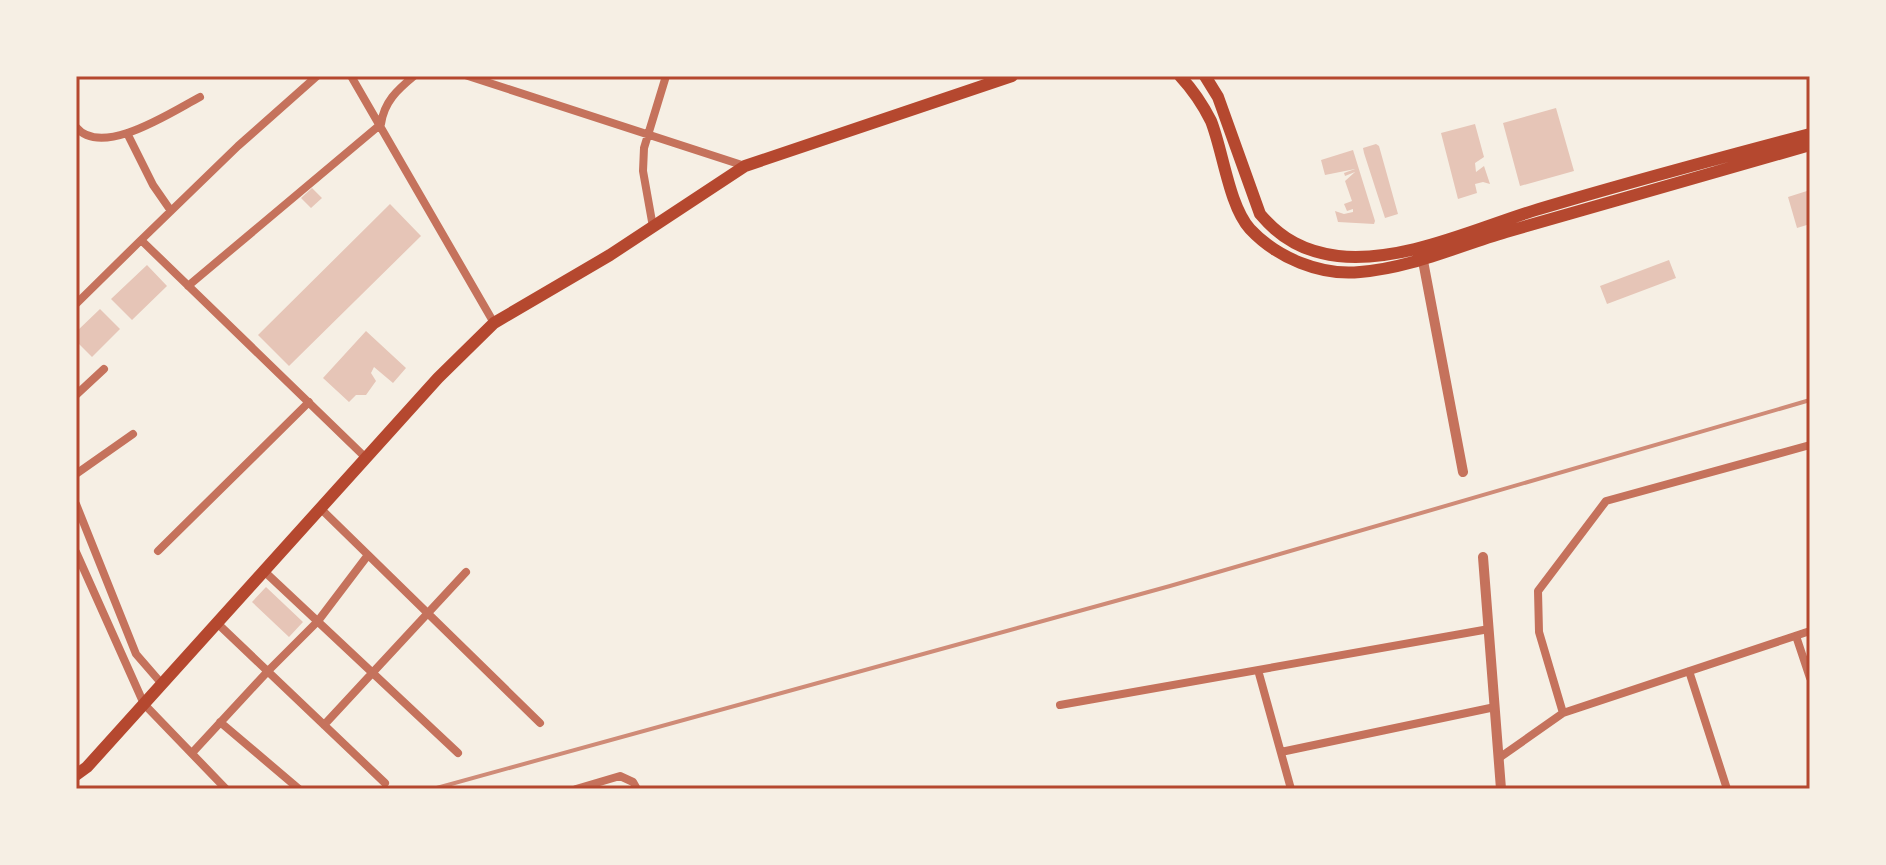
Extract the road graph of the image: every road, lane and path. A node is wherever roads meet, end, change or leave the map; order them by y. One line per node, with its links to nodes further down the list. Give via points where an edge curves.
1 (317, 76): 17 (street)
2 (351, 76): 10 (street)
3 (414, 76): 10 (street, via 388,100)
4 (468, 76): 13 (street)
5 (666, 76): 13 (street)
6 (1012, 76): 16 (main road)
7 (1180, 76): 20 (main road, via 1210,121 1248,227 1268,246 1306,266 1330,271 1359,273)
8 (1205, 76): 14 (main road, via 1218,97 1260,214 1289,242 1339,256 1436,242)
9 (200, 97): 12 (street)
10 (381, 124): 21 (street); 23 (street)
11 (76, 127): 12 (street, via 103,138)
12 (127, 133): 17 (street)
13 (646, 134): 16 (street); 18 (street, via 643,171)
14 (1810, 134)
15 (1810, 145): 20 (main road)
16 (745, 166): 18 (main road)
17 (171, 211): 19 (street)
18 (653, 227): 23 (main road)
19 (141, 240): 21 (street); 22 (street)
20 (1423, 261): 30 (street)
21 (188, 286): 26 (street)
22 (76, 304)
23 (494, 323): 29 (main road)
24 (104, 369): 25 (street)
25 (76, 395)
26 (309, 402): 29 (street); 34 (street)
27 (133, 434): 31 (street)
28 (1810, 445): 55 (street, via 1606,501 1538,591 1539,632)
29 (366, 458): 33 (main road)
30 (1463, 472)
31 (76, 474)
32 (76, 504): 51 (street, via 136,654)
33 (321, 509): 36 (street); 38 (main road)
34 (158, 551)
35 (76, 552): 52 (street)
36 (368, 555): 40 (street); 41 (street)
37 (1483, 557): 43 (street)
38 (265, 572): 41 (street); 42 (main road)
39 (466, 572): 40 (street)
40 (427, 613): 49 (street); 57 (street)
41 (318, 621): 47 (street); 49 (street)
42 (217, 623): 47 (street); 51 (main road)
43 (1489, 629): 46 (street); 54 (street)
44 (1810, 631): 45 (street)
45 (1796, 636): 48 (street); 50 (street)
46 (1258, 670): 53 (street); 59 (street)
47 (268, 671): 56 (street); 58 (street)
48 (1689, 671): 55 (street); 71 (street)
49 (372, 672): 58 (street); 61 (street)
50 (1810, 678)
51 (162, 684): 52 (main road)
52 (144, 704): 60 (street); 63 (main road)
53 (1060, 705)
54 (1495, 707): 59 (street); 62 (street)
55 (1563, 713): 62 (street)
56 (220, 722): 60 (street); 66 (street)
57 (540, 723)
58 (324, 725): 64 (street)
59 (1281, 752): 69 (street)
60 (192, 753): 65 (street)
61 (458, 753)
62 (1499, 758): 70 (street)
63 (76, 775)
64 (385, 783)
65 (226, 789)
66 (299, 789)
67 (576, 789): 68 (street, via 620,776)
68 (637, 789)
69 (1291, 789)
70 (1501, 789)
71 (1727, 789)

